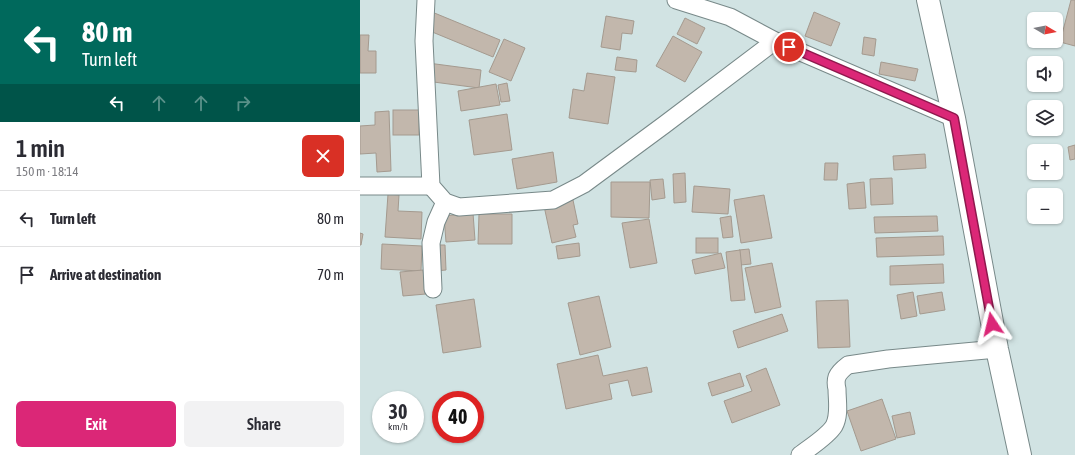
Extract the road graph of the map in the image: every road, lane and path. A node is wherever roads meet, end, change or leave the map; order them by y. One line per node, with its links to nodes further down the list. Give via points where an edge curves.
1 (426, 0): 7 (street, via 424,41)
2 (676, 0): 4 (street, via 730,17)
3 (928, 0): 5 (street)
4 (775, 41): 5 (street); 8 (street, via 584,184 553,200 459,207)
5 (954, 118): 10 (street)
6 (360, 186): 7 (street)
7 (431, 186): 8 (street)
8 (445, 202): 9 (street, via 436,222 431,243)
9 (433, 289)
10 (997, 349): 11 (street, via 848,365 837,377 838,409 833,427); 12 (street)
11 (800, 455)
12 (1020, 455)

